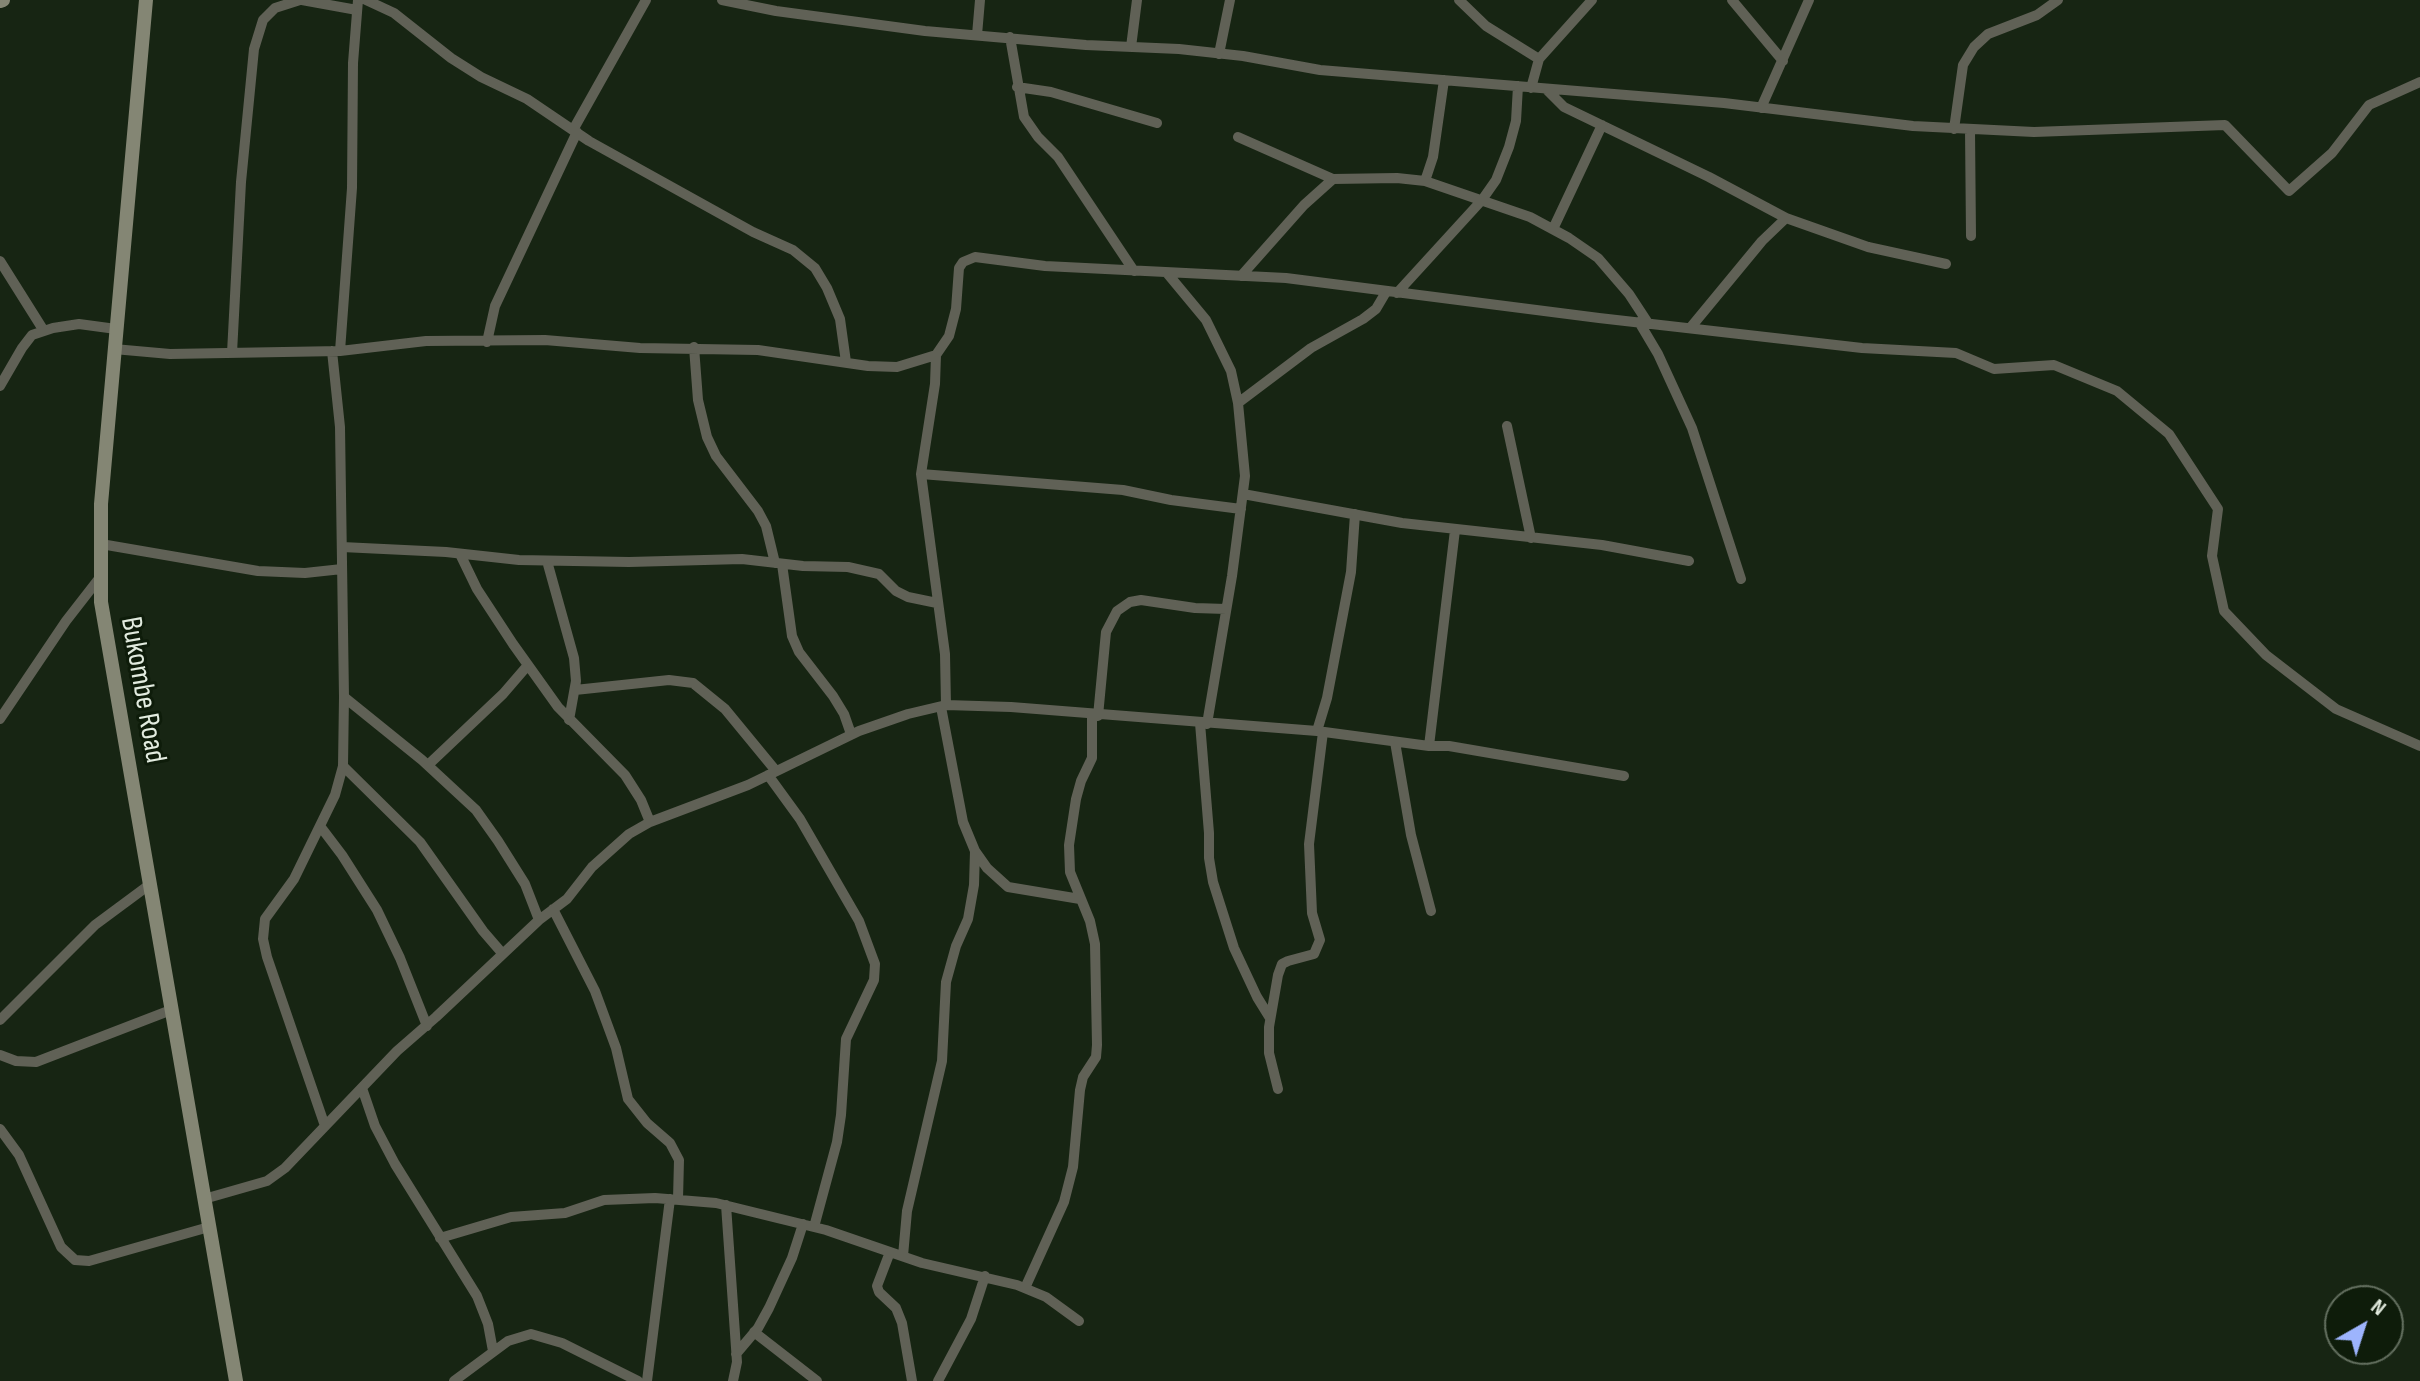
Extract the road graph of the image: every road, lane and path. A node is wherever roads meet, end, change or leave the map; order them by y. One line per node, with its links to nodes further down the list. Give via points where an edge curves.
1 (146, 0): 51 (main road, Bukombe Road)
2 (301, 0): 16 (street); 57 (street, via 275,8 263,20 254,49)
3 (366, 0): 35 (street, via 394,13 481,77)
4 (646, 0): 35 (street)
5 (722, 0): 15 (street)
6 (980, 0): 18 (street)
7 (1137, 0): 20 (street)
8 (1230, 0): 21 (street)
9 (1575, 0): 17 (street)
10 (1592, 0): 17 (street)
11 (1732, 0): 23 (street)
12 (1809, 0): 23 (street)
13 (2058, 0): 33 (street, via 2037,15 1988,34 1974,47 1963,65)
14 (1462, 1): 22 (street, via 1486,26)
15 (751, 3): 18 (street, via 846,21)
16 (358, 5): 56 (street, via 352,188)
17 (1577, 16): 22 (street)
18 (977, 35): 19 (street)
19 (1010, 37): 20 (street); 27 (street)
20 (1131, 47): 21 (street)
21 (1219, 54): 24 (street, via 1320,70)
22 (1539, 59): 28 (street)
23 (1783, 61): 30 (street)
24 (1444, 80): 26 (street); 38 (street)
25 (2420, 82): 34 (street, via 2369,105 2332,153 2289,191 2225,125)
26 (1518, 86): 28 (street); 39 (street, via 1509,147)
27 (1017, 87): 31 (street); 45 (street, via 1024,117 1058,157)
28 (1531, 88): 29 (street)
29 (1547, 90): 30 (street); 32 (street, via 1564,107)
30 (1761, 108): 33 (street)
31 (1157, 123)
32 (1602, 125): 40 (street); 41 (street)
33 (1954, 129): 34 (street)
34 (1970, 130): 42 (street)
35 (575, 131): 53 (street, via 495,306); 59 (street, via 793,250 815,268 840,319)
36 (1238, 137): 37 (street)
37 (1333, 179): 38 (street); 47 (street)
38 (1425, 181): 39 (street)
39 (1482, 200): 41 (street); 48 (street)
40 (1786, 218): 44 (street, via 1868,247); 50 (street)
41 (1553, 229): 49 (street, via 1598,258 1629,294)
42 (1971, 236)
43 (0, 261): 52 (street)
44 (1946, 264)
45 (1134, 271): 46 (street); 58 (street, via 968,259 957,275 949,336)
46 (1167, 273): 47 (street); 61 (street, via 1206,320 1231,371)
47 (1241, 276): 48 (street)
48 (1392, 292): 49 (street); 61 (street, via 1363,319 1311,348)
49 (1644, 323): 50 (street); 77 (street, via 1692,428)
50 (1691, 327): 92 (street, via 1862,348 1956,353 1994,369 2054,365 2117,391 2169,434 2218,509 2212,556 2224,611 2266,655 2336,709)
51 (116, 329): 52 (street, via 79,324); 55 (main road, Bukombe Road)
52 (44, 331): 60 (street, via 32,335)
53 (487, 342): 54 (street); 56 (street, via 426,341)
54 (694, 347): 59 (street); 74 (street, via 707,437 758,511)
55 (114, 349): 57 (street); 69 (main road, Bukombe Road)
56 (336, 351): 57 (street); 70 (street)
57 (232, 353)
58 (936, 355): 59 (street, via 897,367); 63 (street)
59 (846, 362)
60 (0, 386)
61 (1238, 403): 64 (street)
62 (1507, 426): 68 (street)
63 (921, 474): 65 (street, via 1123,490); 78 (street)
64 (1243, 494): 65 (street); 66 (street)
65 (1241, 509): 79 (street)
66 (1355, 514): 67 (street); 88 (street, via 1351,572)
67 (1455, 530): 68 (street); 91 (street)
68 (1531, 538): 73 (street)
69 (101, 544): 75 (street, via 258,571); 76 (main road, Bukombe Road)
70 (342, 547): 71 (street); 75 (street)
71 (460, 554): 72 (street); 80 (street)
72 (547, 561): 74 (street); 81 (street, via 574,658)
73 (1689, 561)
74 (778, 563): 78 (street, via 866,570 908,597); 89 (street, via 792,636 844,714)
75 (342, 569): 82 (street)
76 (101, 576): 85 (street); 100 (main road, Bukombe Road)
77 (1741, 579)
78 (937, 603): 83 (street, via 945,654)
79 (1226, 609): 84 (street, via 1141,600 1117,611 1106,632); 87 (street)
80 (528, 665): 86 (street); 93 (street)
81 (575, 690): 86 (street); 95 (street, via 669,680 693,683 725,709 760,749)
82 (344, 697): 93 (street); 94 (street)
83 (943, 706): 84 (street); 89 (street); 99 (street, via 963,822)
84 (1095, 716): 87 (street); 101 (street, via 1092,758 1081,781 1069,845 1070,872)
85 (0, 719)
86 (569, 720): 97 (street, via 625,775)
87 (1204, 723): 88 (street); 107 (street, via 1213,882 1234,948)
88 (1320, 732): 90 (street); 107 (street, via 1309,844 1312,913 1320,940 1314,954 1282,964)
89 (851, 734): 95 (street)
90 (1395, 742): 91 (street); 103 (street)
91 (1429, 746): 96 (street)
92 (2420, 746)
93 (428, 765): 104 (street, via 476,810 525,884)
94 (343, 766): 98 (street); 105 (street, via 420,842)
95 (772, 773): 97 (street); 118 (street, via 859,921 875,964 874,980 846,1039 839,1129)
96 (1624, 776)
97 (650, 822): 102 (street, via 618,842)
98 (320, 826): 109 (street, via 377,910); 113 (street, via 294,879 265,919 263,939)
99 (975, 851): 101 (street, via 1008,887); 122 (street, via 968,919 946,982 942,1061 907,1211)
100 (149, 885): 106 (main road, Bukombe Road); 108 (street, via 95,925)
101 (1080, 899): 124 (street, via 1095,944 1096,1057 1080,1090 1064,1202)
102 (553, 909): 104 (street); 116 (street, via 595,991 628,1099 679,1160)
103 (1431, 911)
104 (539, 920): 105 (street)
105 (502, 953): 109 (street)
106 (171, 1010): 110 (street, via 36,1062); 115 (main road, Bukombe Road)
107 (1270, 1018): 112 (street, via 1269,1053)
108 (0, 1020)
109 (427, 1026): 111 (street)
110 (0, 1055)
111 (362, 1088): 113 (street); 120 (street, via 375,1126)
112 (1278, 1089)
113 (325, 1126): 115 (street, via 267,1181)
114 (0, 1129): 119 (street, via 19,1155 61,1247 75,1260 89,1261)
115 (204, 1199): 119 (main road, Bukombe Road)
116 (674, 1199): 117 (street); 120 (street, via 604,1200 565,1213 511,1217); 132 (street)
117 (726, 1205): 118 (street); 128 (street)
118 (808, 1226): 121 (street); 126 (street)
119 (209, 1227): 129 (main road, Bukombe Road)
120 (440, 1238): 127 (street, via 477,1296)
121 (890, 1252): 122 (street); 135 (street, via 877,1286 902,1323)
122 (903, 1256): 123 (street)
123 (985, 1276): 124 (street); 136 (street, via 971,1319)
124 (1025, 1288): 125 (street)
125 (1079, 1321)
126 (754, 1332): 128 (street); 134 (street)
127 (493, 1351): 130 (street); 131 (street, via 531,1334 562,1343)
128 (736, 1354): 133 (street)
129 (236, 1381)
130 (454, 1381)
131 (638, 1381)
132 (647, 1381)
133 (733, 1381)
134 (817, 1381)
135 (912, 1381)
136 (938, 1381)

